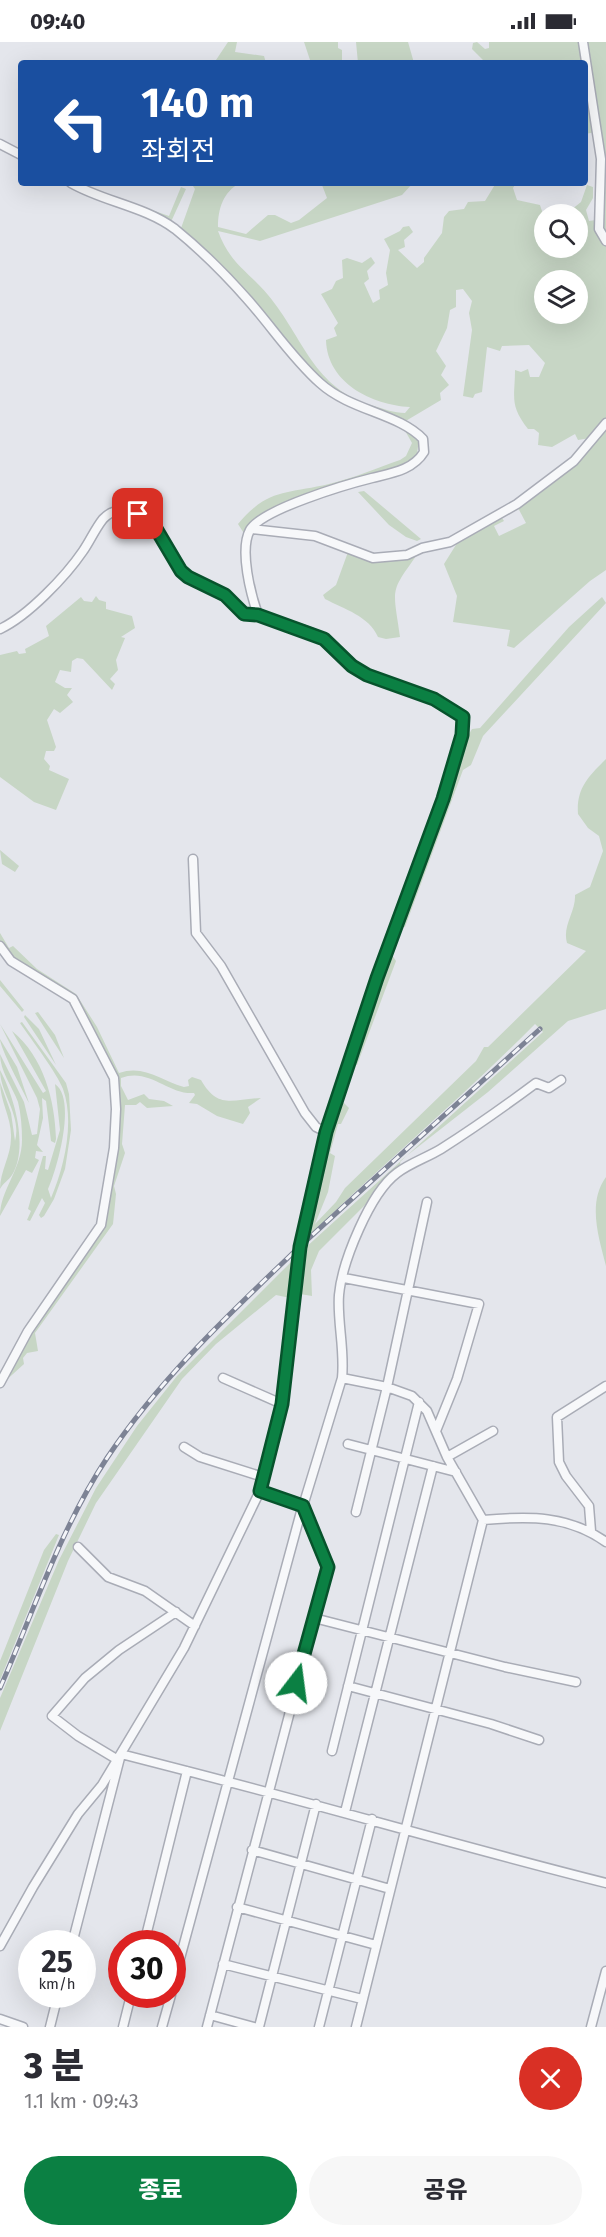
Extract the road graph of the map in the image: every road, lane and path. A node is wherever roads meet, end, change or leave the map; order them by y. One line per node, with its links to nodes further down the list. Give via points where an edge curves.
1 (584, 42): 2 (street)
2 (587, 60)
3 (588, 70): 7 (street, via 601,159 599,229)
4 (0, 144): 5 (street)
5 (18, 153)
6 (79, 186): 9 (street, via 155,216 175,229 248,299 319,383 353,405 403,424 423,439 424,452 409,467 312,496 264,518)
7 (606, 241)
8 (606, 423): 9 (street, via 574,461 518,504 450,542 407,555 373,558 315,536)
9 (251, 529): 10 (street, via 246,560)
10 (258, 615): 11 (street, via 244,614 225,595 188,577 155,527 138,514 121,510 103,519 82,552 15,622); 15 (street, via 324,639 367,675 434,699 463,717 462,735 443,799)
11 (0, 628)
12 (193, 859): 15 (street, via 196,933 221,966 305,1113 316,1127)
13 (0, 946): 21 (street, via 11,961 73,999 114,1078 116,1120 101,1225 28,1331)
14 (561, 1080): 17 (street, via 549,1088 536,1083 477,1126 397,1172 363,1218)
15 (326, 1132): 25 (street, via 300,1247)
16 (428, 1202): 18 (street)
17 (344, 1278): 18 (street); 20 (street, via 339,1295)
18 (408, 1291): 23 (street); 26 (street, via 479,1304 457,1379)
19 (224, 1378): 25 (street)
20 (342, 1378): 23 (street); 37 (street)
21 (0, 1383)
22 (606, 1386): 40 (street, via 557,1417 559,1462 589,1506)
23 (387, 1387): 24 (street); 30 (street)
24 (418, 1402): 26 (street); 32 (street)
25 (282, 1404): 35 (street)
26 (436, 1431): 31 (street)
27 (493, 1431): 31 (street)
28 (348, 1444): 30 (street)
29 (184, 1447): 35 (street, via 200,1457)
30 (371, 1450): 32 (street); 38 (street)
31 (447, 1457): 34 (street)
32 (405, 1459): 33 (street); 46 (street)
33 (433, 1466): 34 (street); 47 (street)
34 (456, 1472): 39 (street)
35 (263, 1477): 36 (street)
36 (260, 1491): 37 (street); 45 (street)
37 (303, 1506): 44 (street, via 328,1567); 57 (street)
38 (356, 1512)
39 (483, 1520): 40 (street, via 542,1518 579,1525); 48 (street)
40 (591, 1532): 41 (street)
41 (606, 1542)
42 (78, 1546): 43 (street, via 108,1577 145,1591)
43 (176, 1612): 45 (street); 55 (street, via 119,1650 52,1716 78,1736)
44 (314, 1618): 46 (street); 58 (street)
45 (195, 1626): 55 (street)
46 (362, 1630): 47 (street); 50 (street)
47 (389, 1638): 48 (street); 51 (street)
48 (451, 1653): 49 (street); 52 (street)
49 (576, 1682)
50 (348, 1686): 51 (street); 54 (street)
51 (375, 1694): 52 (street); 60 (street)
52 (436, 1710): 53 (street); 62 (street)
53 (539, 1740)
54 (332, 1751)
55 (119, 1757): 56 (street); 70 (street); 75 (street, via 78,1814)
56 (187, 1771): 57 (street); 71 (street)
57 (228, 1781): 58 (street); 72 (street)
58 (267, 1791): 59 (street); 63 (street)
59 (316, 1804): 60 (street); 64 (street)
60 (345, 1812): 61 (street)
61 (372, 1819): 62 (street); 65 (street)
62 (404, 1829): 66 (street); 67 (street)
63 (252, 1850): 64 (street); 68 (street)
64 (301, 1864): 65 (street); 69 (street)
65 (357, 1880): 67 (street); 73 (street)
66 (606, 1882)
67 (390, 1888): 74 (street)
68 (237, 1907): 69 (street); 76 (street)
69 (286, 1921): 73 (street); 78 (street)
70 (76, 1930)
71 (147, 1930)
72 (186, 1936)
73 (343, 1936): 74 (street); 79 (street)
74 (376, 1945): 80 (street)
75 (0, 1946)
76 (223, 1964): 78 (street); 84 (street)
77 (606, 1971): 95 (street)
78 (272, 1976): 79 (street); 92 (street)
79 (329, 1991): 80 (street); 93 (street)
80 (362, 1999): 94 (street)
81 (55, 2008): 87 (street)
82 (128, 2008): 88 (street)
83 (167, 2008): 89 (street)
84 (210, 2015): 90 (street); 91 (street)
85 (0, 2019): 86 (street)
86 (23, 2027)
87 (50, 2027)
88 (123, 2027)
89 (162, 2027)
90 (207, 2027)
91 (254, 2027)
92 (259, 2027)
93 (320, 2027)
94 (356, 2027)
95 (591, 2027)

